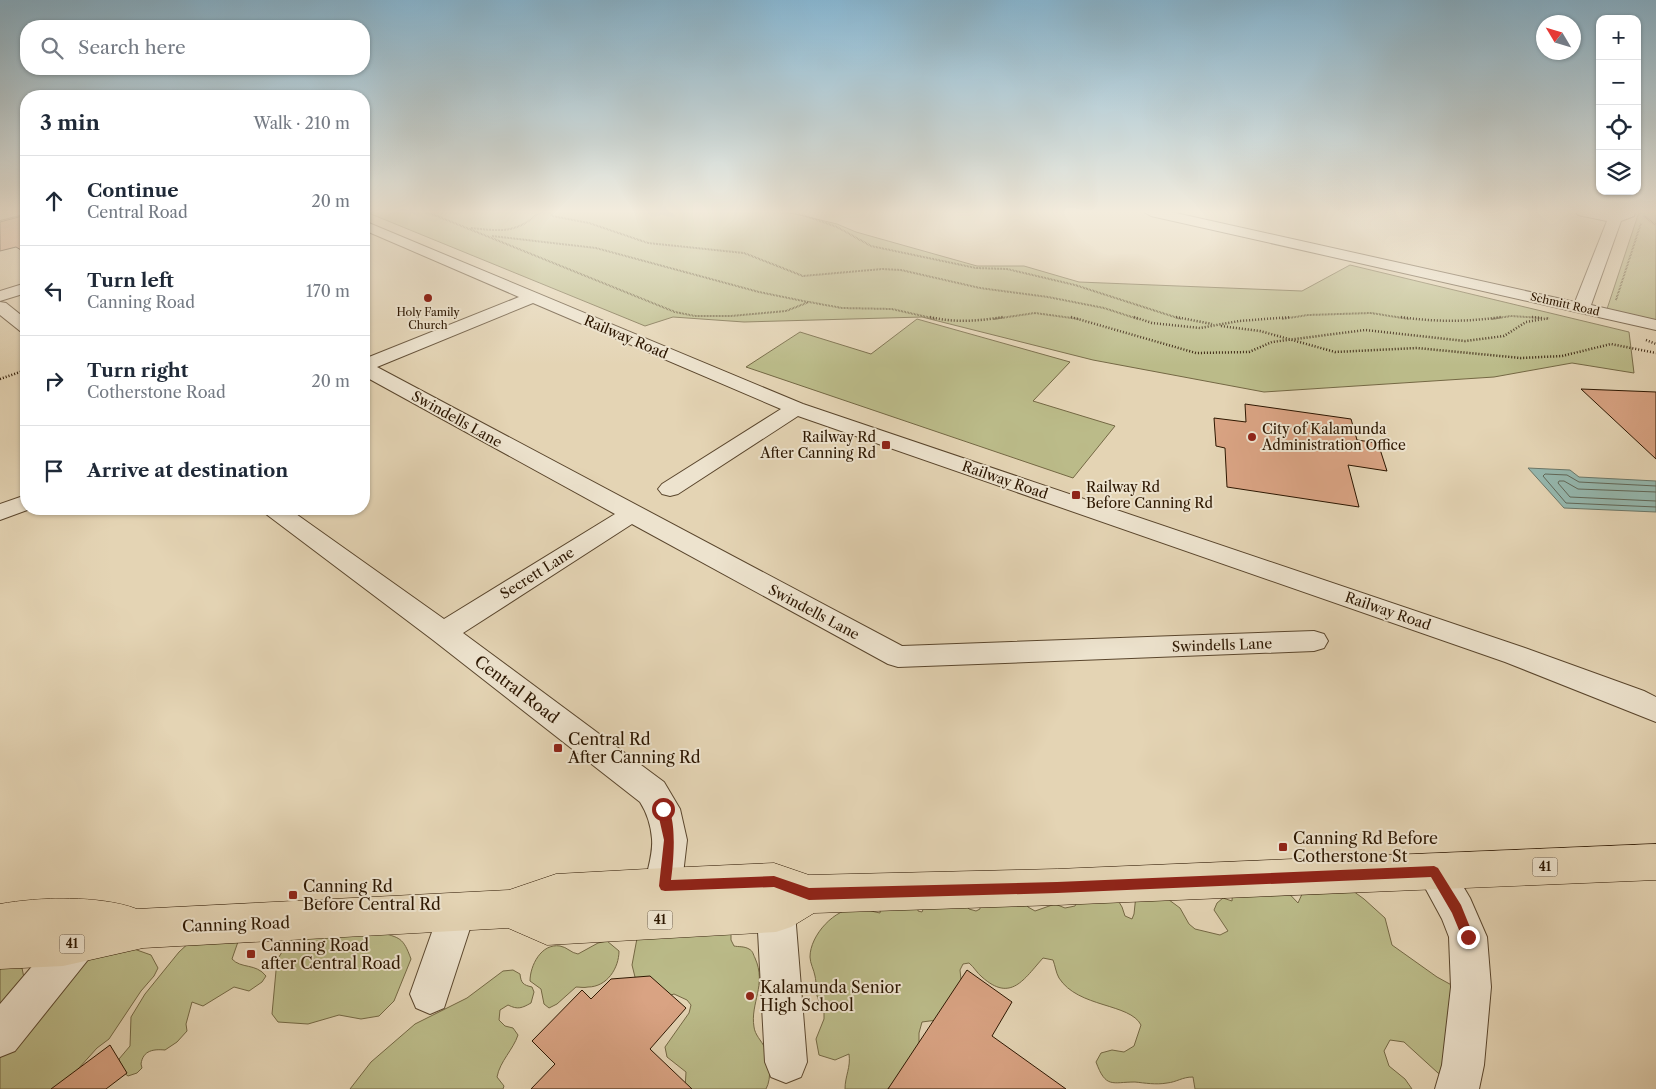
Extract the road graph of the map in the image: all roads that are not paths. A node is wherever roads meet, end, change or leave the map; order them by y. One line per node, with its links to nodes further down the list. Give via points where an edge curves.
1 (452, 263): 6 (street, Railway Road)
2 (1379, 263): 8 (street, Schmitt Road)
3 (1598, 263): 8 (street)
4 (20, 288): 5 (street)
5 (0, 294)
6 (532, 297): 11 (street); 13 (street, Railway Road)
7 (0, 307): 9 (street)
8 (1581, 308): 10 (street, Schmitt Road)
9 (20, 322)
10 (1656, 325)
11 (370, 364)
12 (370, 370): 17 (street, Swindells Lane)
13 (796, 408): 14 (street); 21 (street, Railway Road, via 1514,655)
14 (670, 489)
15 (20, 505): 16 (street)
16 (0, 513)
17 (631, 514): 19 (street, Secrett Lane); 20 (street, Swindells Lane, via 898,656)
18 (282, 515): 19 (street, Central Road)
19 (443, 633): 24 (street, Central Road, via 652,792 663,809 670,840)
20 (1314, 641)
21 (1656, 710)
22 (1656, 862): 23 (main road, Canning Road / 41)
23 (1434, 871): 25 (main road, Canning Road / 41, via 1057,887); 34 (street, via 1457,910 1468,937 1471,987 1463,1065)
24 (661, 903): 25 (main road, Canning Road / 41); 26 (main road, Canning Road / 41, via 547,925 509,909)
25 (792, 903): 33 (street)
26 (456, 913): 28 (main road, Canning Road / 41); 31 (street)
27 (0, 924): 28 (main road, Canning Road / 41, via 80,918)
28 (142, 928): 29 (main road, Canning Road / 41)
29 (77, 943): 30 (main road, Canning Road / 41); 32 (street)
30 (0, 948)
31 (430, 994)
32 (0, 1036)
33 (786, 1062)
34 (1457, 1089)

